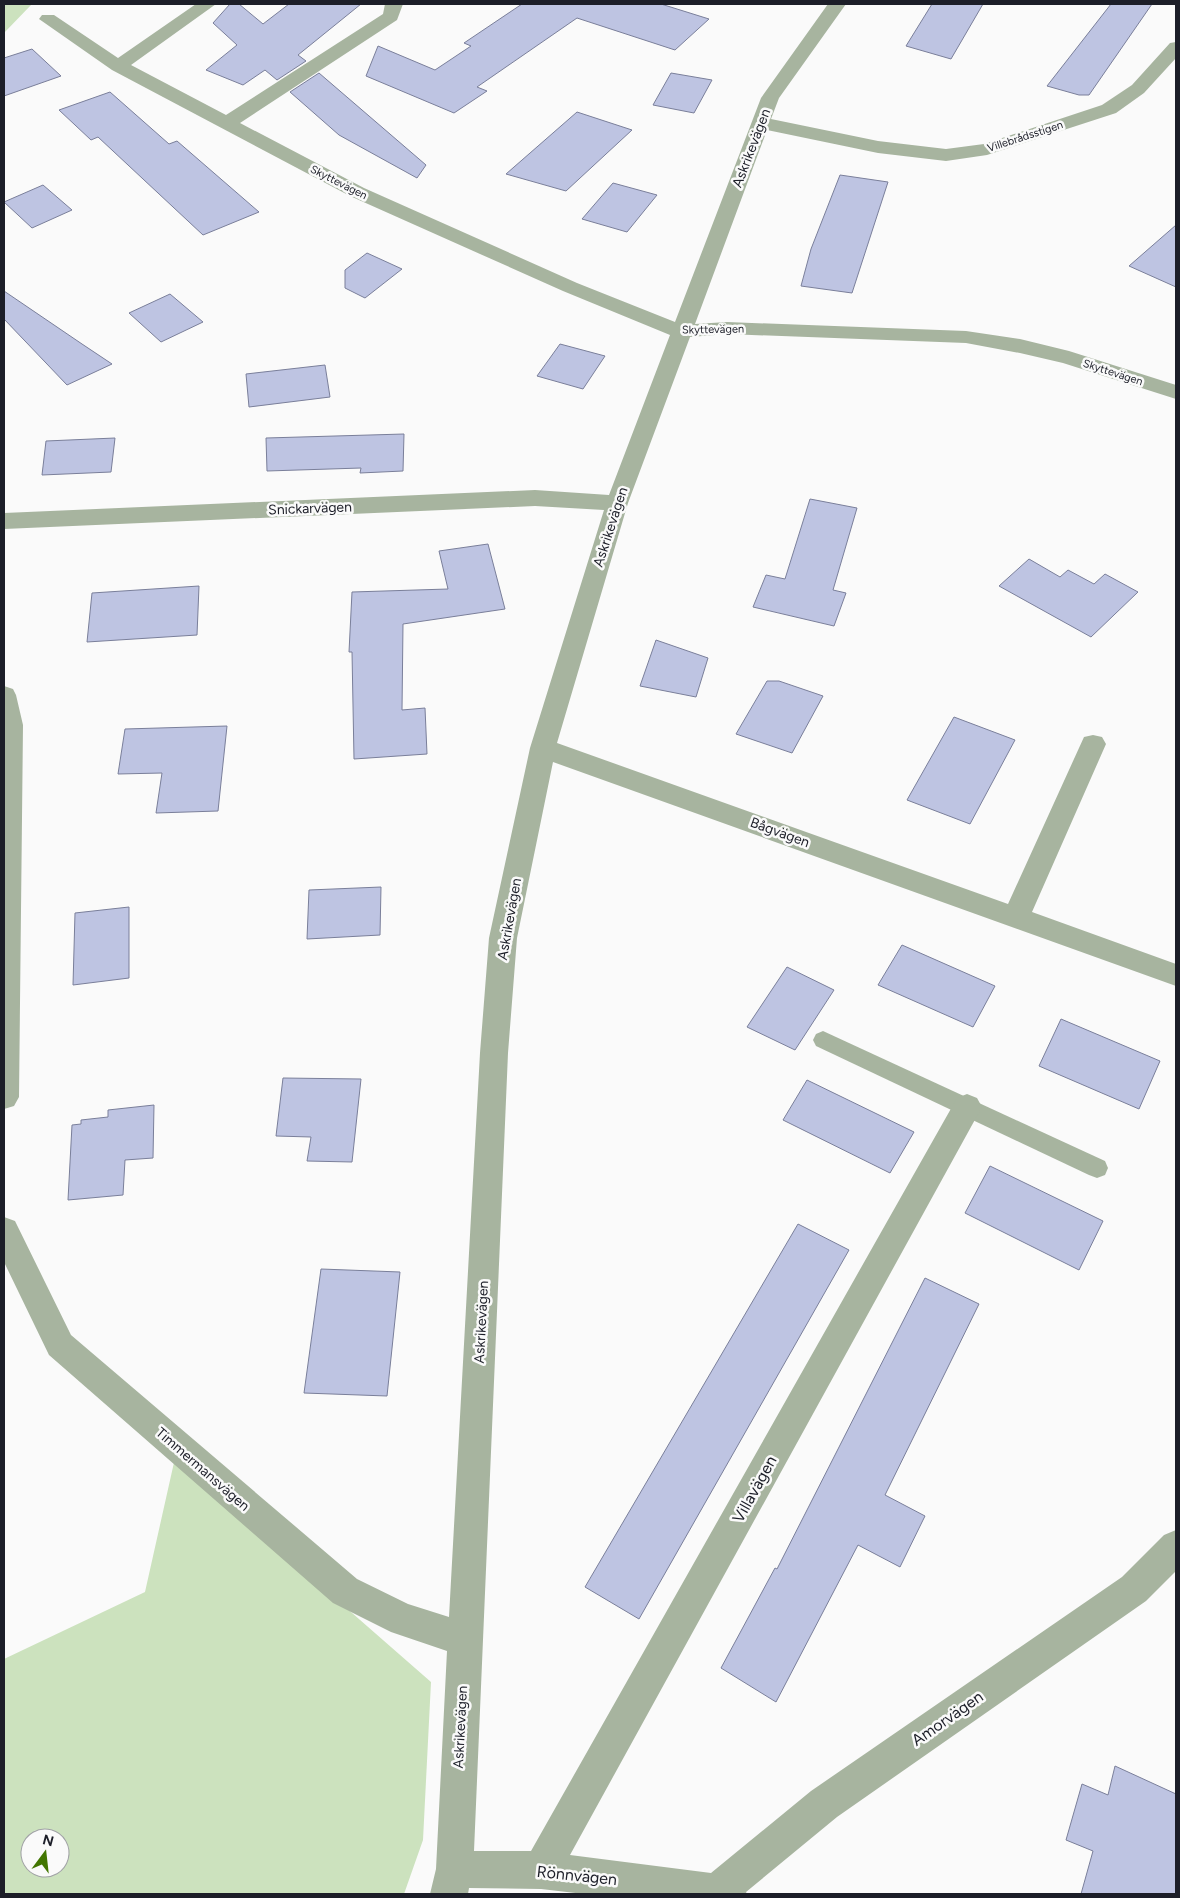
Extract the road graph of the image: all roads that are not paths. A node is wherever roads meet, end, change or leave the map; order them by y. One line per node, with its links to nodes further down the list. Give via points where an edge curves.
1 (207, 4): 6 (street)
2 (394, 4): 7 (street, via 391,16)
3 (837, 4): 8 (street, Askrikevägen, via 770,98)
4 (48, 19): 6 (street, Skyttevägen)
5 (1176, 47): 8 (street, Villebrådsstigen, via 1138,89 1109,109 987,149 946,155 888,148)
6 (118, 66): 7 (street, Skyttevägen)
7 (227, 123): 9 (street, Skyttevägen, via 357,192 570,287)
8 (761, 123): 9 (street, Askrikevägen)
9 (680, 331): 10 (street, Skyttevägen, via 727,328 966,337 1068,358); 11 (street, Askrikevägen)
10 (1176, 392)
11 (616, 503): 12 (street, Snickarvägen, via 535,498); 15 (street, Askrikevägen)
12 (4, 521)
13 (4, 695): 19 (street, via 10,726)
14 (1093, 744): 16 (street)
15 (543, 748): 16 (street, Bågvägen); 24 (street, Askrikevägen, via 503,938 494,1053)
16 (1016, 918): 17 (street, Bågvägen)
17 (1176, 975)
18 (823, 1040): 20 (lane)
19 (4, 1098)
20 (968, 1108): 21 (lane); 25 (street, Villavägen)
21 (1097, 1168)
22 (4, 1231): 24 (street, Timmermansvägen, via 60,1345 345,1590 404,1620)
23 (1176, 1547): 27 (street, Amorvägen, via 1134,1590 824,1804)
24 (464, 1639): 26 (street, Askrikevägen)
25 (541, 1870): 26 (street, Rönnvägen); 27 (street, Rönnvägen)
26 (452, 1882)
27 (723, 1893)

